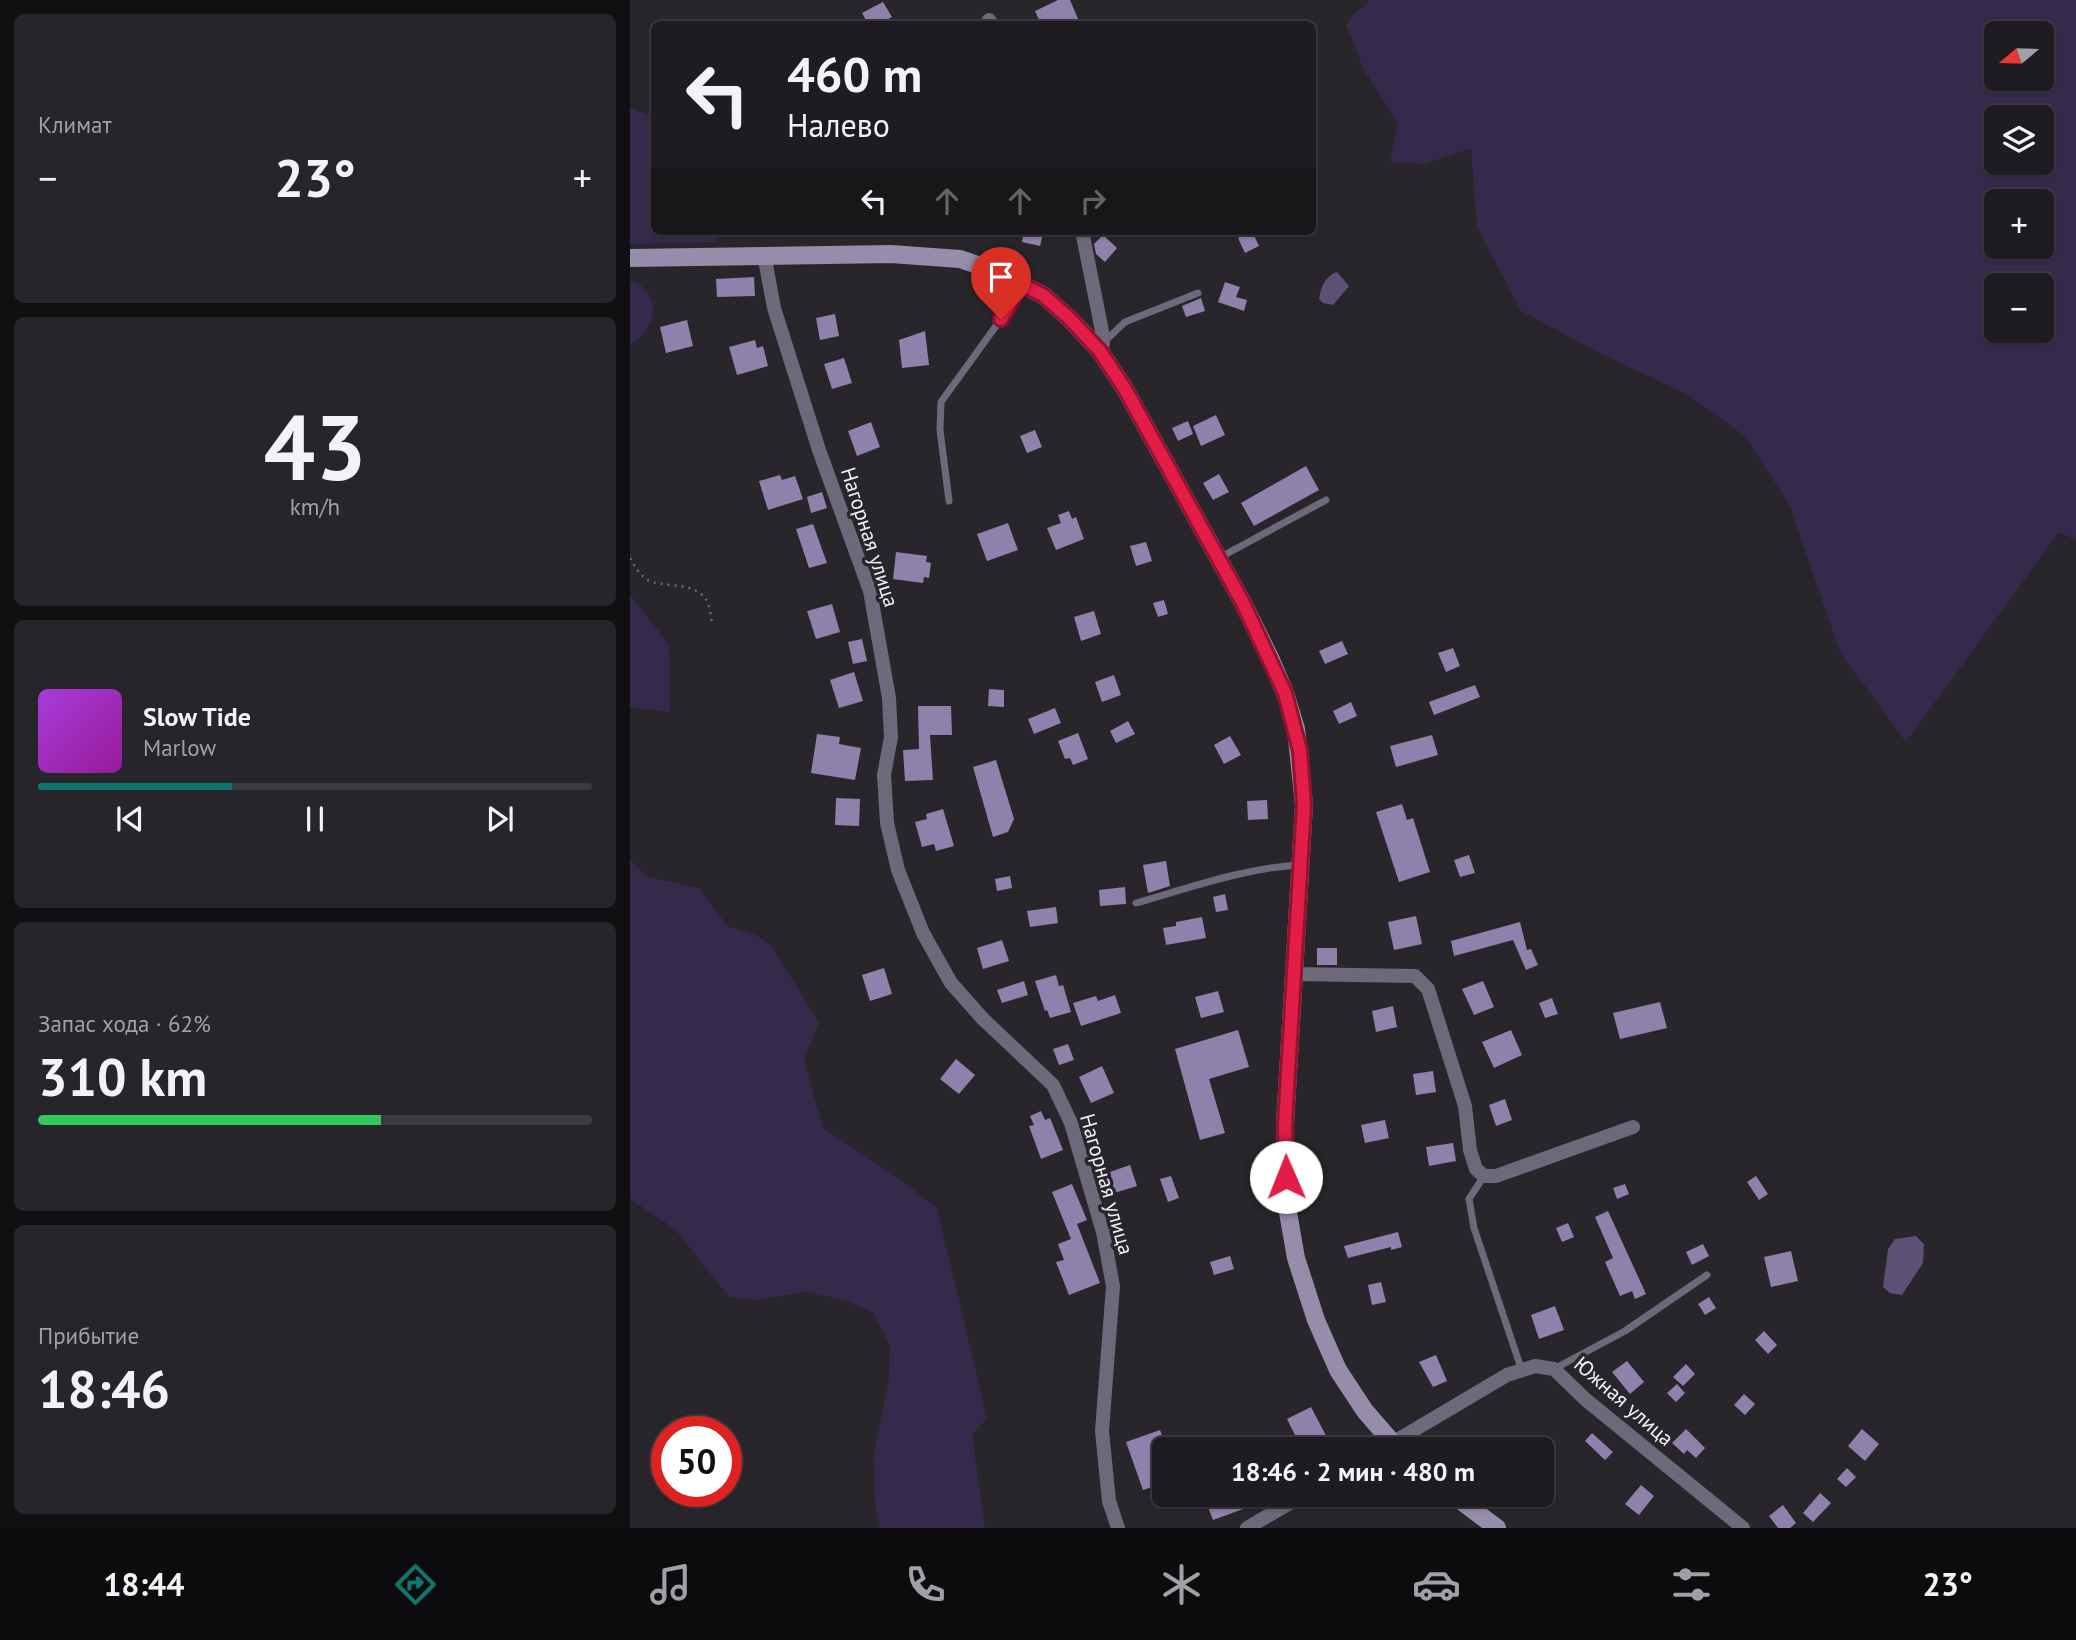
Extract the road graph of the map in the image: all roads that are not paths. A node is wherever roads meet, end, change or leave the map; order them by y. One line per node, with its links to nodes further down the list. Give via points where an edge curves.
1 (1083, 235): 6 (street)
2 (764, 254): 3 (main road); 4 (main road, via 960,259); 22 (street, Нагорная улица, via 774,307 870,591 889,698 891,737 884,775 887,823 898,870 923,933 951,983 1053,1085 1071,1123 1103,1231 1113,1286 1102,1431 1109,1501)
3 (630, 258)
4 (1021, 284): 6 (main road, via 1043,295); 8 (lane, via 941,402)
5 (1198, 293): 6 (lane, via 1125,321)
6 (1101, 347): 9 (main road)
7 (1326, 500): 9 (lane)
8 (949, 501)
9 (1218, 559): 10 (main road, via 1272,660 1296,729 1304,805)
10 (1300, 865): 11 (lane, via 1227,877); 12 (main road)
11 (1136, 903)
12 (1293, 974): 14 (street, via 1415,976 1422,981 1465,1105 1476,1169); 18 (main road, via 1285,1124 1286,1201 1296,1258 1315,1320 1338,1370)
13 (1633, 1127): 14 (street, via 1496,1176)
14 (1484, 1176): 17 (lane, via 1469,1199 1474,1228)
15 (1707, 1275): 16 (lane, via 1625,1331)
16 (1554, 1369): 17 (street, Южная улица, via 1535,1366); 25 (street, Южная улица)
17 (1522, 1371): 19 (street, Южная улица)
18 (1384, 1437)
19 (1407, 1437)
20 (1283, 1507): 23 (street)
21 (1469, 1507): 24 (main road)
22 (1118, 1528)
23 (1247, 1528)
24 (1497, 1528)
25 (1743, 1528)

